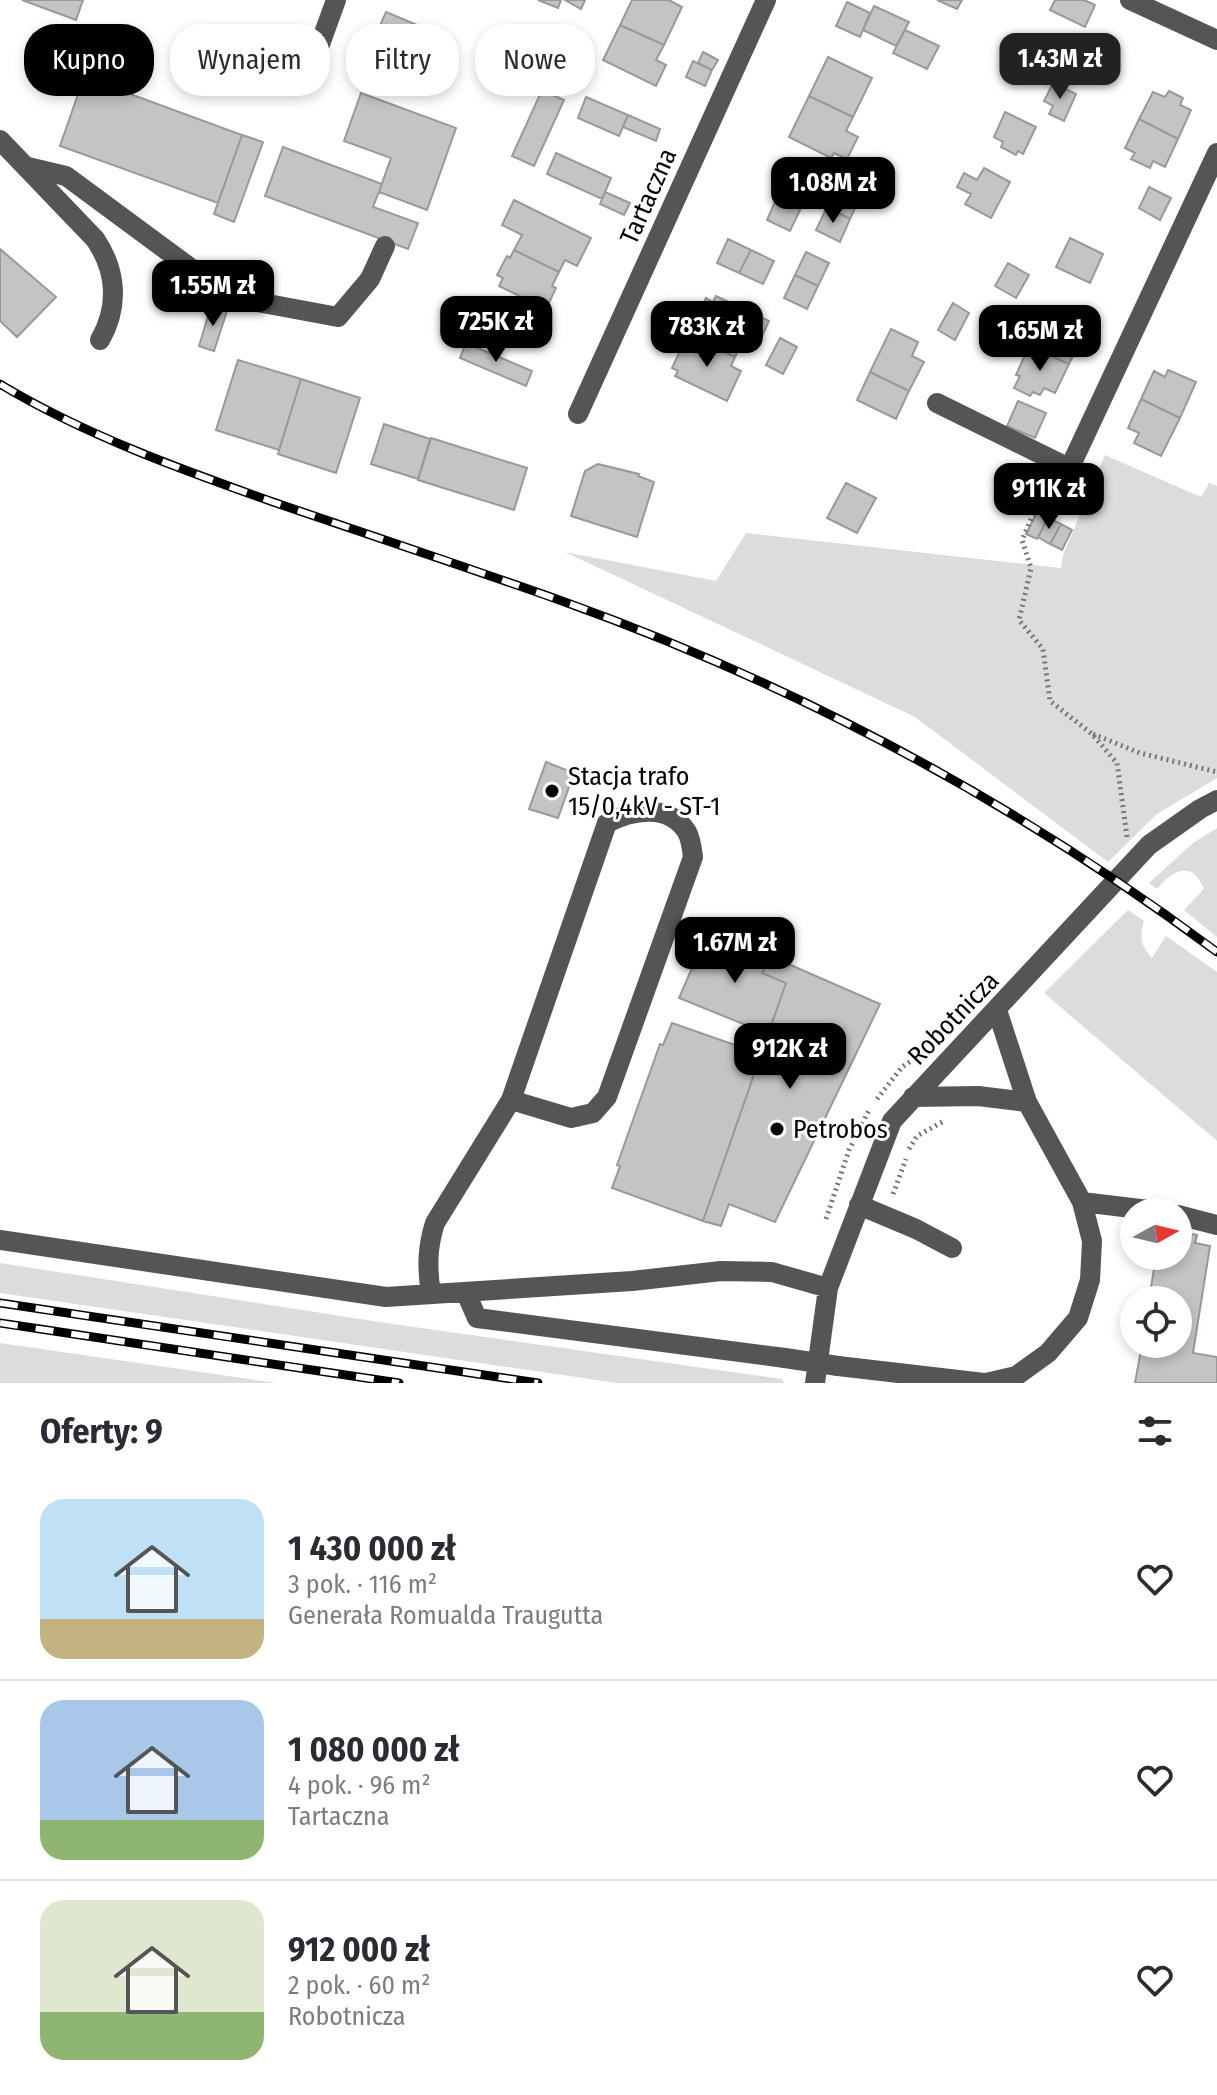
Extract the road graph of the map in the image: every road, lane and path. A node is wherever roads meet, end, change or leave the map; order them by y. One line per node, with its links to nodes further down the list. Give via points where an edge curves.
1 (336, 0): 4 (street)
2 (766, 0): 12 (street, Tartaczna)
3 (1130, 0): 5 (street)
4 (327, 24)
5 (1217, 40)
6 (0, 140): 8 (street)
7 (1217, 153): 13 (street)
8 (28, 167): 9 (street, via 66,176 215,286 241,299 338,317 370,279); 10 (street, via 95,239 110,267 113,308)
9 (385, 246)
10 (100, 340)
11 (937, 403): 13 (street)
12 (578, 414)
13 (1071, 469): 14 (street)
14 (1056, 497): 15 (path, via 1040,501 1022,540 1031,568 1019,620 1043,649 1050,701)
15 (1092, 734): 16 (path, via 1140,753); 18 (path, via 1117,763)
16 (1217, 772)
17 (1217, 800): 19 (street, Robotnicza, via 1149,845)
18 (1128, 850)
19 (997, 1010): 20 (street, Robotnicza); 22 (street)
20 (913, 1097): 22 (street); 26 (street, Robotnicza, via 892,1121)
21 (511, 1100): 21 (street, via 571,1118 593,1113 607,1097 693,857 688,834 676,819 649,810 607,823); 34 (street, via 435,1223 427,1264)
22 (1027, 1102): 25 (street)
23 (950, 1118): 24 (path, via 917,1136)
24 (891, 1198)
25 (1082, 1202): 27 (street); 36 (street, via 1092,1241 1090,1280 1078,1318 1048,1353 1016,1376)
26 (859, 1205): 31 (street); 32 (street, Robotnicza)
27 (1120, 1207)
28 (1192, 1219): 29 (street)
29 (1217, 1225)
30 (0, 1240): 34 (street, via 386,1297)
31 (952, 1248)
32 (828, 1288): 33 (street, via 772,1272 721,1271); 35 (street, Robotnicza)
33 (466, 1293): 34 (street); 36 (street, bridge, via 477,1318)
34 (431, 1294)
35 (815, 1383)
36 (985, 1383)

